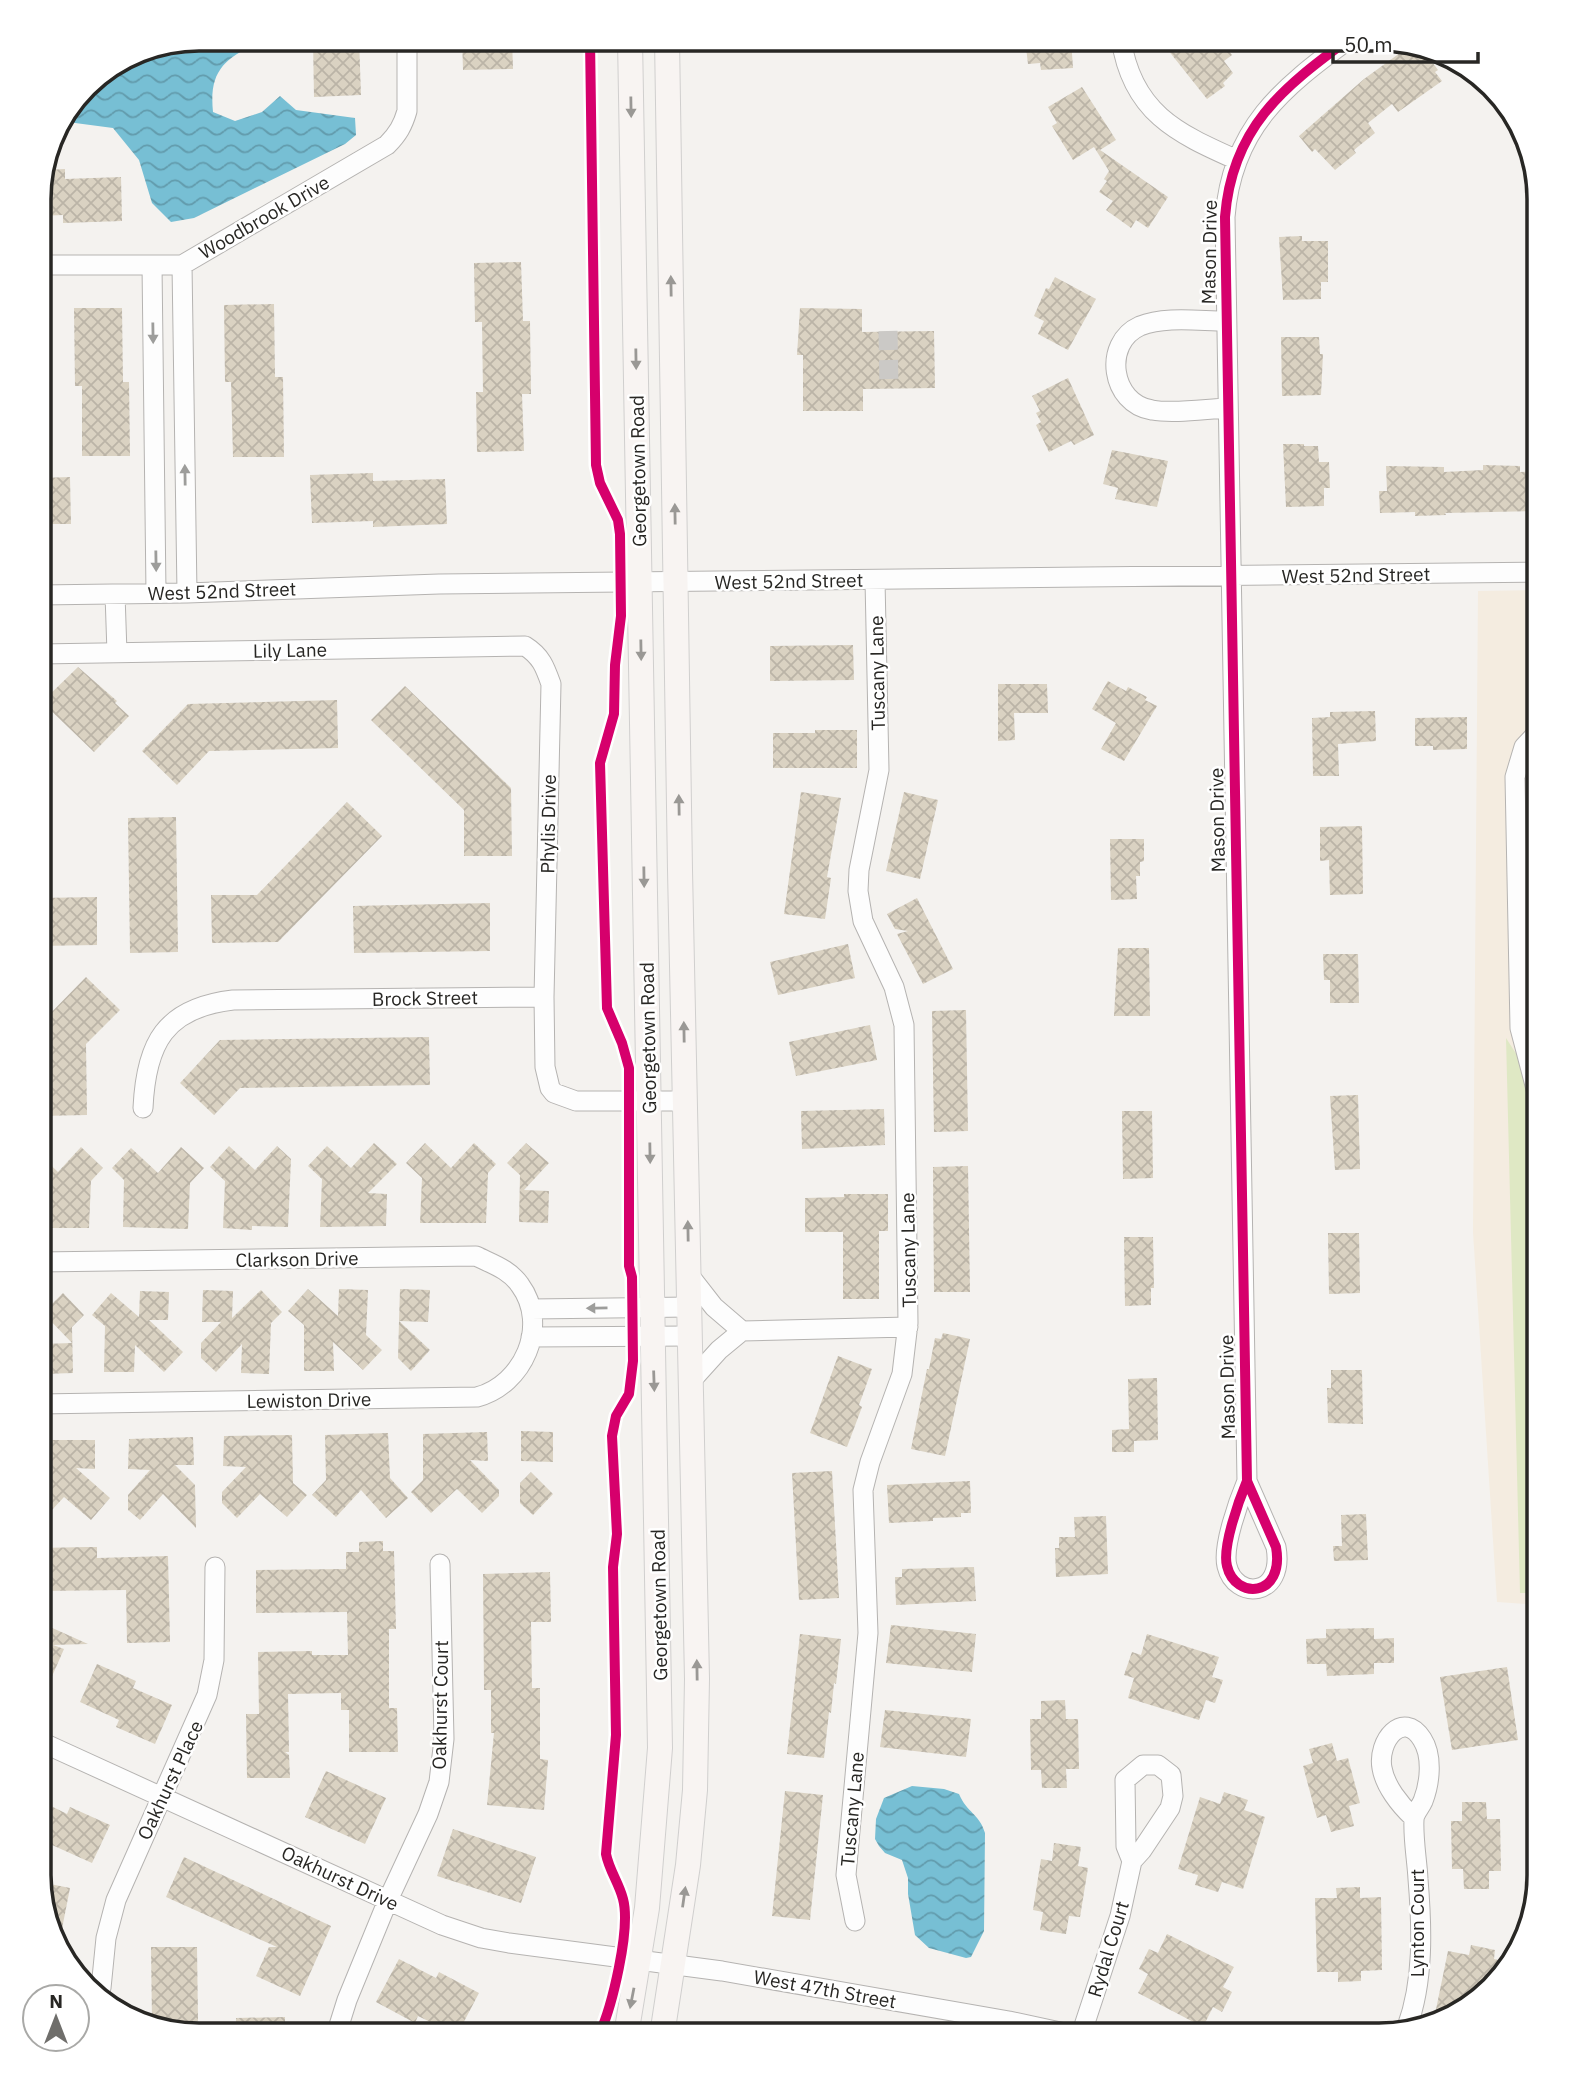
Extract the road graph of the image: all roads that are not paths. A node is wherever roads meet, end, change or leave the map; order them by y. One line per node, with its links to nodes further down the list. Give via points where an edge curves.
1 (407, 51): 9 (street, Woodbrook Drive, via 407,111 397,135 376,152)
2 (630, 51): 15 (main road, Georgetown Road, one-way to 15)
3 (667, 51): 16 (main road, Georgetown Road, one-way to 3)
4 (1123, 51): 6 (street, via 1135,85 1155,113 1183,135)
5 (1333, 51): 6 (street, Mason Drive, via 1274,100)
6 (1237, 160): 10 (street, Mason Drive, via 1225,217)
7 (51, 265): 8 (street)
8 (152, 265): 9 (street); 17 (street, one-way to 17)
9 (182, 265): 18 (street, Woodbrook Drive, one-way to 9)
10 (1226, 321): 11 (street, Mason Drive); 11 (street, via 1141,326 1126,336 1117,353 1115,372 1127,397 1143,408)
11 (1227, 408): 13 (street, Mason Drive)
12 (1527, 572): 13 (street, West 52nd Street)
13 (1230, 576): 14 (street, West 52nd Street); 41 (street, Mason Drive)
14 (875, 580): 16 (street, West 52nd Street); 35 (street, Tuscany Lane, via 879,770 858,891 863,921 894,987 904,1024)
15 (640, 581): 16 (street, West 52nd Street); 18 (street, West 52nd Street); 27 (main road, Georgetown Road, one-way to 27)
16 (676, 582): 28 (main road, Georgetown Road, one-way to 16)
17 (156, 593): 18 (street, West 52nd Street); 20 (street, West 52nd Street)
18 (187, 593)
19 (51, 594): 20 (street, West 52nd Street)
20 (115, 594): 21 (street)
21 (117, 653): 22 (street, Lily Lane); 23 (street, Lily Lane, via 524,646)
22 (51, 654)
23 (538, 655): 25 (street, Phylis Drive, via 551,684)
24 (1527, 744): 26 (street, via 1515,777 1520,1028)
25 (544, 997): 27 (street, via 545,1067 554,1093 576,1101); 29 (street, Brock Street, via 233,1000 197,1006 175,1021 152,1051)
26 (1527, 1055)
27 (649, 1101): 28 (street); 33 (main road, Georgetown Road, one-way to 33)
28 (685, 1101): 31 (main road, Georgetown Road, one-way to 28)
29 (143, 1108)
30 (51, 1262): 34 (street, Clarkson Drive, via 475,1256 500,1267 520,1284)
31 (690, 1275): 32 (main road, Georgetown Road); 36 (street, via 714,1307)
32 (690, 1307): 33 (street); 37 (main road, Georgetown Road)
33 (653, 1308): 34 (street, one-way to 34); 38 (main road, Georgetown Road)
34 (532, 1322): 38 (street); 40 (street, Lewiston Drive, via 524,1359 511,1378 477,1397)
35 (908, 1327): 36 (street); 49 (street, Tuscany Lane, via 902,1374 863,1490 868,1633 846,1863)
36 (743, 1331): 39 (street)
37 (691, 1336): 38 (street); 39 (main road, Georgetown Road)
38 (653, 1337): 50 (main road, Georgetown Road, one-way to 50, via 660,1748 648,1908)
39 (691, 1381): 50 (main road, Georgetown Road, one-way to 39, via 687,1876 695,1780)
40 (51, 1404)
41 (1247, 1481): 41 (street, Mason Drive, via 1232,1525 1226,1564 1232,1578 1257,1588 1273,1579 1278,1557)
42 (440, 1564): 48 (street, Oakhurst Court, via 442,1764 428,1814)
43 (215, 1567): 45 (street, Oakhurst Place, via 214,1660 207,1695)
44 (51, 1747): 45 (street, Oakhurst Drive)
45 (161, 1796): 48 (street, Oakhurst Drive); 51 (street, Oakhurst Place, via 113,1909)
46 (1413, 1817): 52 (street, Lynton Court, via 1420,1958)
47 (1132, 1861): 57 (street, Rydal Court, via 1120,1916)
48 (388, 1900): 50 (street, Oakhurst Drive, via 481,1938); 53 (street, Oakhurst Court)
49 (855, 1921)
50 (657, 1963): 54 (main road, Georgetown Road, one-way to 54); 55 (main road, Georgetown Road); 56 (street, West 47th Street)
51 (101, 1988)
52 (1409, 2020)
53 (339, 2023)
54 (631, 2023)
55 (661, 2023)
56 (1018, 2023)
57 (1085, 2023)

